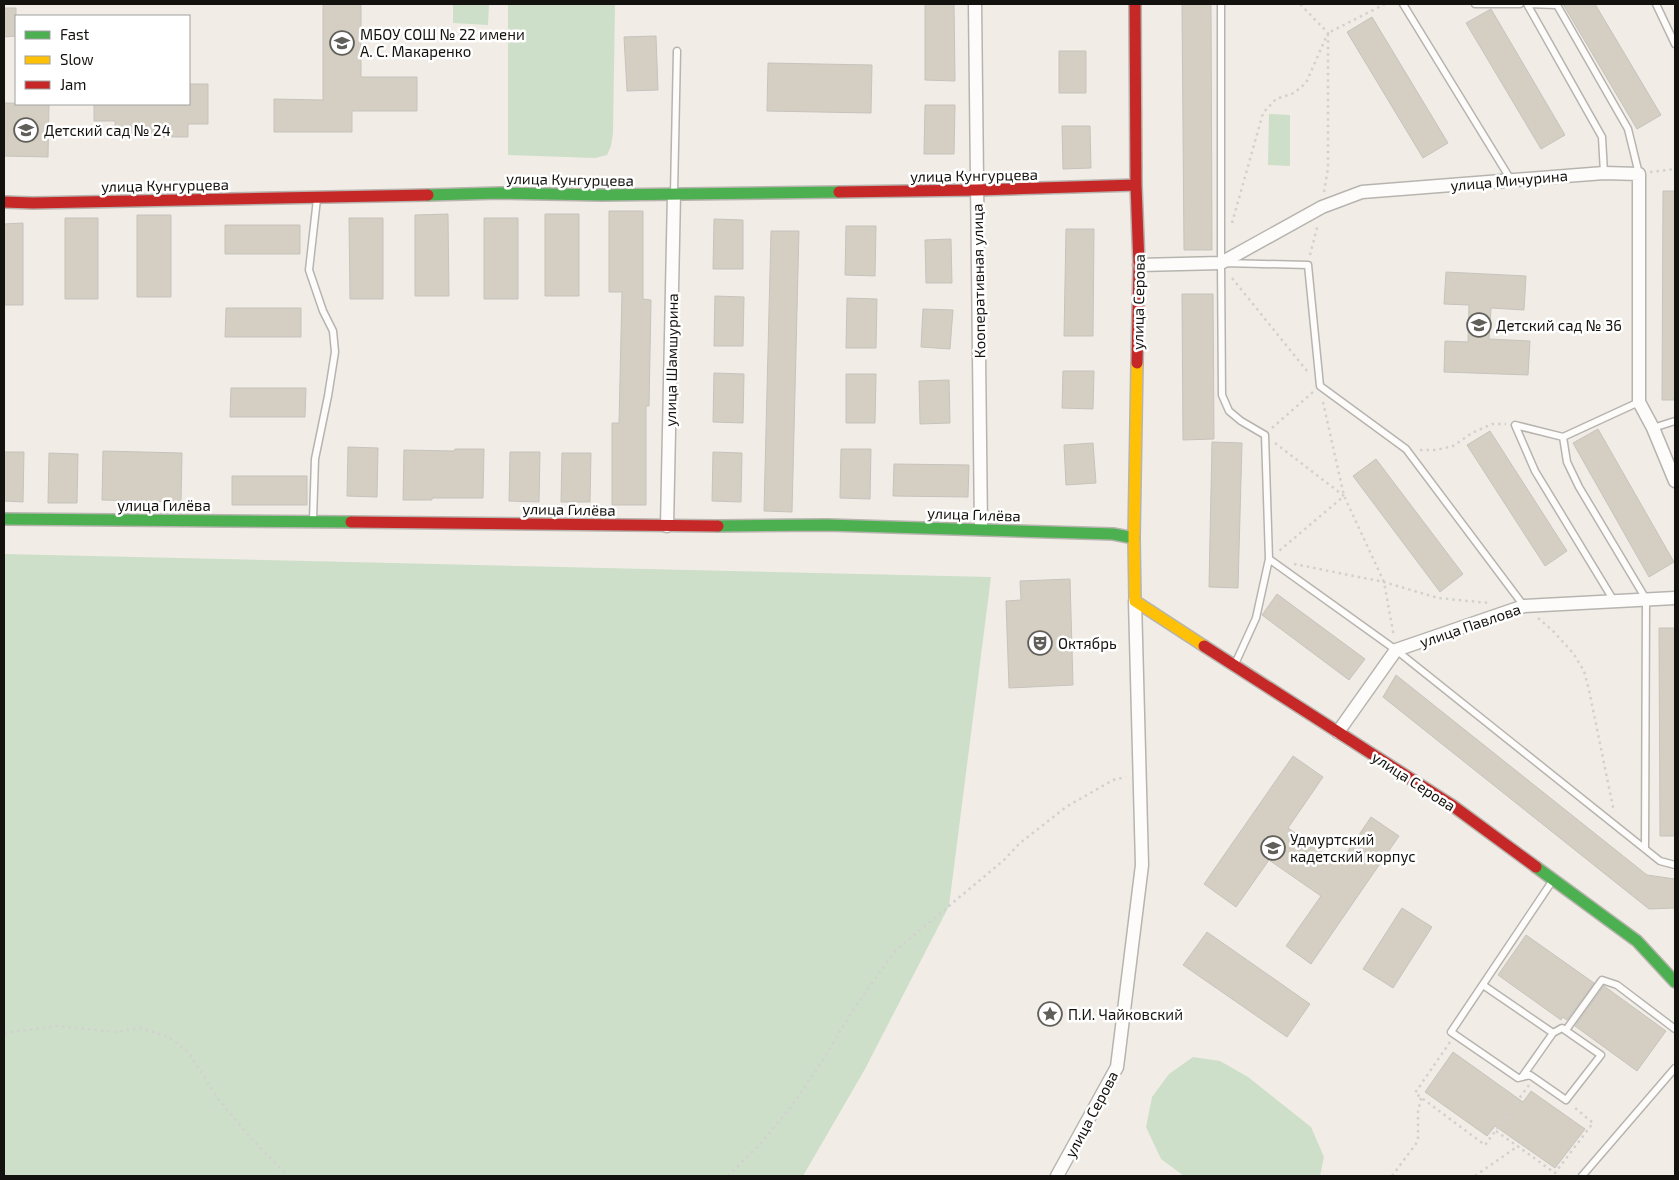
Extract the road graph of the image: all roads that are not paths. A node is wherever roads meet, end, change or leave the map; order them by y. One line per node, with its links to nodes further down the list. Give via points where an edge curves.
1 (975, 4): 15 (street, Кооперативная улица)
2 (1135, 4): 14 (street, улица Серова)
3 (1221, 4): 19 (lane)
4 (1403, 4): 13 (lane)
5 (1475, 4): 6 (lane)
6 (1520, 4)
7 (1527, 4): 11 (lane, via 1602,137); 12 (lane, via 1558,5 1628,129)
8 (1656, 4): 9 (lane)
9 (1675, 44)
10 (677, 51): 16 (lane)
11 (1604, 173): 12 (street, улица Мичурина); 13 (street, улица Мичурина)
12 (1639, 174): 21 (street)
13 (1511, 180): 19 (street, улица Мичурина, via 1362,192 1322,207)
14 (1136, 185): 15 (street, улица Кунгурцева); 20 (street, улица Серова)
15 (977, 190): 16 (street, улица Кунгурцева); 29 (street, Кооперативная улица)
16 (674, 194): 17 (street, улица Кунгурцева); 28 (street, улица Шамшурина)
17 (318, 197): 18 (street, улица Кунгурцева); 27 (lane, via 309,270 333,331 335,352 315,459)
18 (4, 202)
19 (1221, 263): 20 (street, улица Мичурина); 31 (lane, via 1222,395 1229,411 1265,435); 36 (lane, via 1308,265 1320,386 1406,449)
20 (1139, 265): 30 (street, улица Серова)
21 (1639, 402): 23 (street); 24 (lane)
22 (1675, 421): 23 (lane)
23 (1652, 428): 25 (street)
24 (1563, 437): 33 (lane, via 1567,462 1579,487); 35 (lane, via 1515,424 1535,471)
25 (1675, 481)
26 (4, 519): 27 (street, улица Гилёва)
27 (313, 521): 28 (street, улица Гилёва)
28 (667, 526): 29 (street, улица Гилёва, via 827,525)
29 (980, 529): 30 (street, улица Гилёва, via 1113,534)
30 (1134, 538): 34 (street, улица Серова)
31 (1269, 559): 37 (lane); 38 (lane, via 1256,618)
32 (1675, 598): 33 (street, улица Павлова)
33 (1646, 599): 35 (street, улица Павлова); 40 (lane)
34 (1135, 601): 38 (street, улица Серова); 50 (street, улица Серова, via 1142,865 1117,1067)
35 (1614, 601): 36 (street, улица Павлова)
36 (1524, 606): 37 (street, улица Павлова)
37 (1396, 650): 39 (street); 40 (lane)
38 (1234, 666): 39 (street, улица Серова)
39 (1338, 732): 42 (street, улица Серова, via 1453,806)
40 (1645, 848): 41 (lane, via 1660,861)
41 (1675, 865)
42 (1554, 879): 43 (street, улица Серова, via 1637,941); 44 (lane)
43 (1675, 982)
44 (1483, 985): 47 (lane); 49 (lane, via 1452,1032)
45 (1675, 1029): 46 (lane, via 1618,985 1602,980)
46 (1566, 1030): 47 (lane, via 1562,1028); 49 (lane, via 1601,1055 1566,1100 1530,1076)
47 (1553, 1033): 49 (lane)
48 (1675, 1068): 51 (lane)
49 (1522, 1078)
50 (1057, 1176)
51 (1582, 1176)

